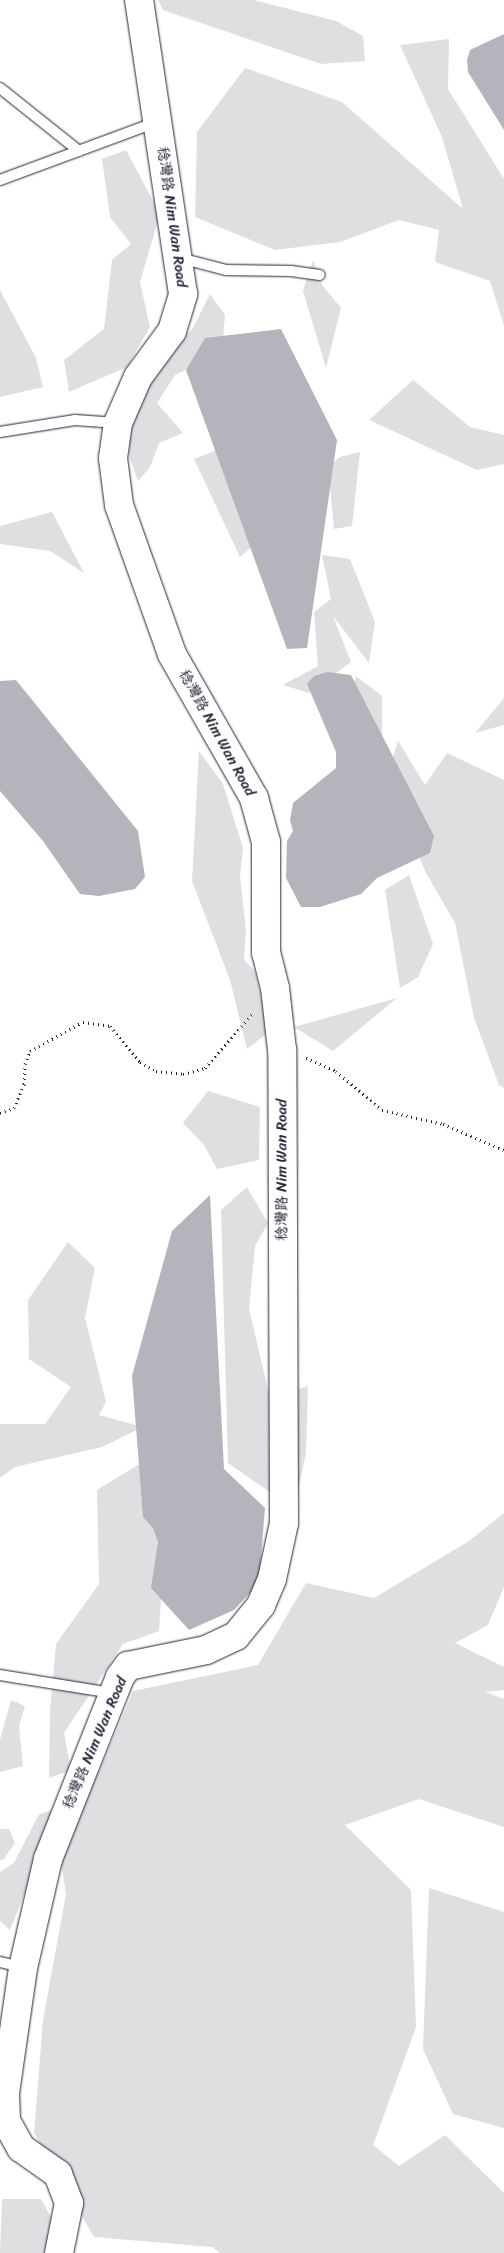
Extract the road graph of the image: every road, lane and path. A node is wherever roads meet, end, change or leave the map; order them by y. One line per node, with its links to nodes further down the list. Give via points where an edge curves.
1 (139, 0): 3 (street, 稔灣路 Nim Wan Road)
2 (0, 88): 4 (lane)
3 (158, 122): 4 (lane); 6 (street, 稔灣路 Nim Wan Road)
4 (79, 151): 5 (lane)
5 (0, 180)
6 (179, 258): 7 (lane, via 226,270 291,270); 8 (street, 稔灣路 Nim Wan Road, via 183,294 180,311 172,331 138,376)
7 (320, 275)
8 (118, 423): 9 (lane, via 75,420); 10 (street, 稔灣路 Nim Wan Road, via 113,458 119,505 172,654 254,798 266,842 266,952)
9 (0, 432)
10 (275, 988): 11 (street, 稔灣路 Nim Wan Road); 12 (path, via 205,1068 183,1074 156,1071 140,1062 110,1026 83,1022 30,1051 25,1064 24,1084 14,1108)
11 (282, 1050): 13 (path, via 336,1071 382,1110 443,1124); 15 (street, 稔灣路 Nim Wan Road, via 284,1523 272,1579 261,1605 236,1636 206,1650 128,1666)
12 (0, 1113)
13 (504, 1150)
14 (0, 1675): 15 (lane)
15 (114, 1693): 16 (street, 稔灣路 Nim Wan Road, via 48,1859)
16 (12, 1965): 17 (street, 稔灣路 Nim Wan Road, via 6,2121 21,2148 58,2174 69,2202)
17 (59, 2253)

